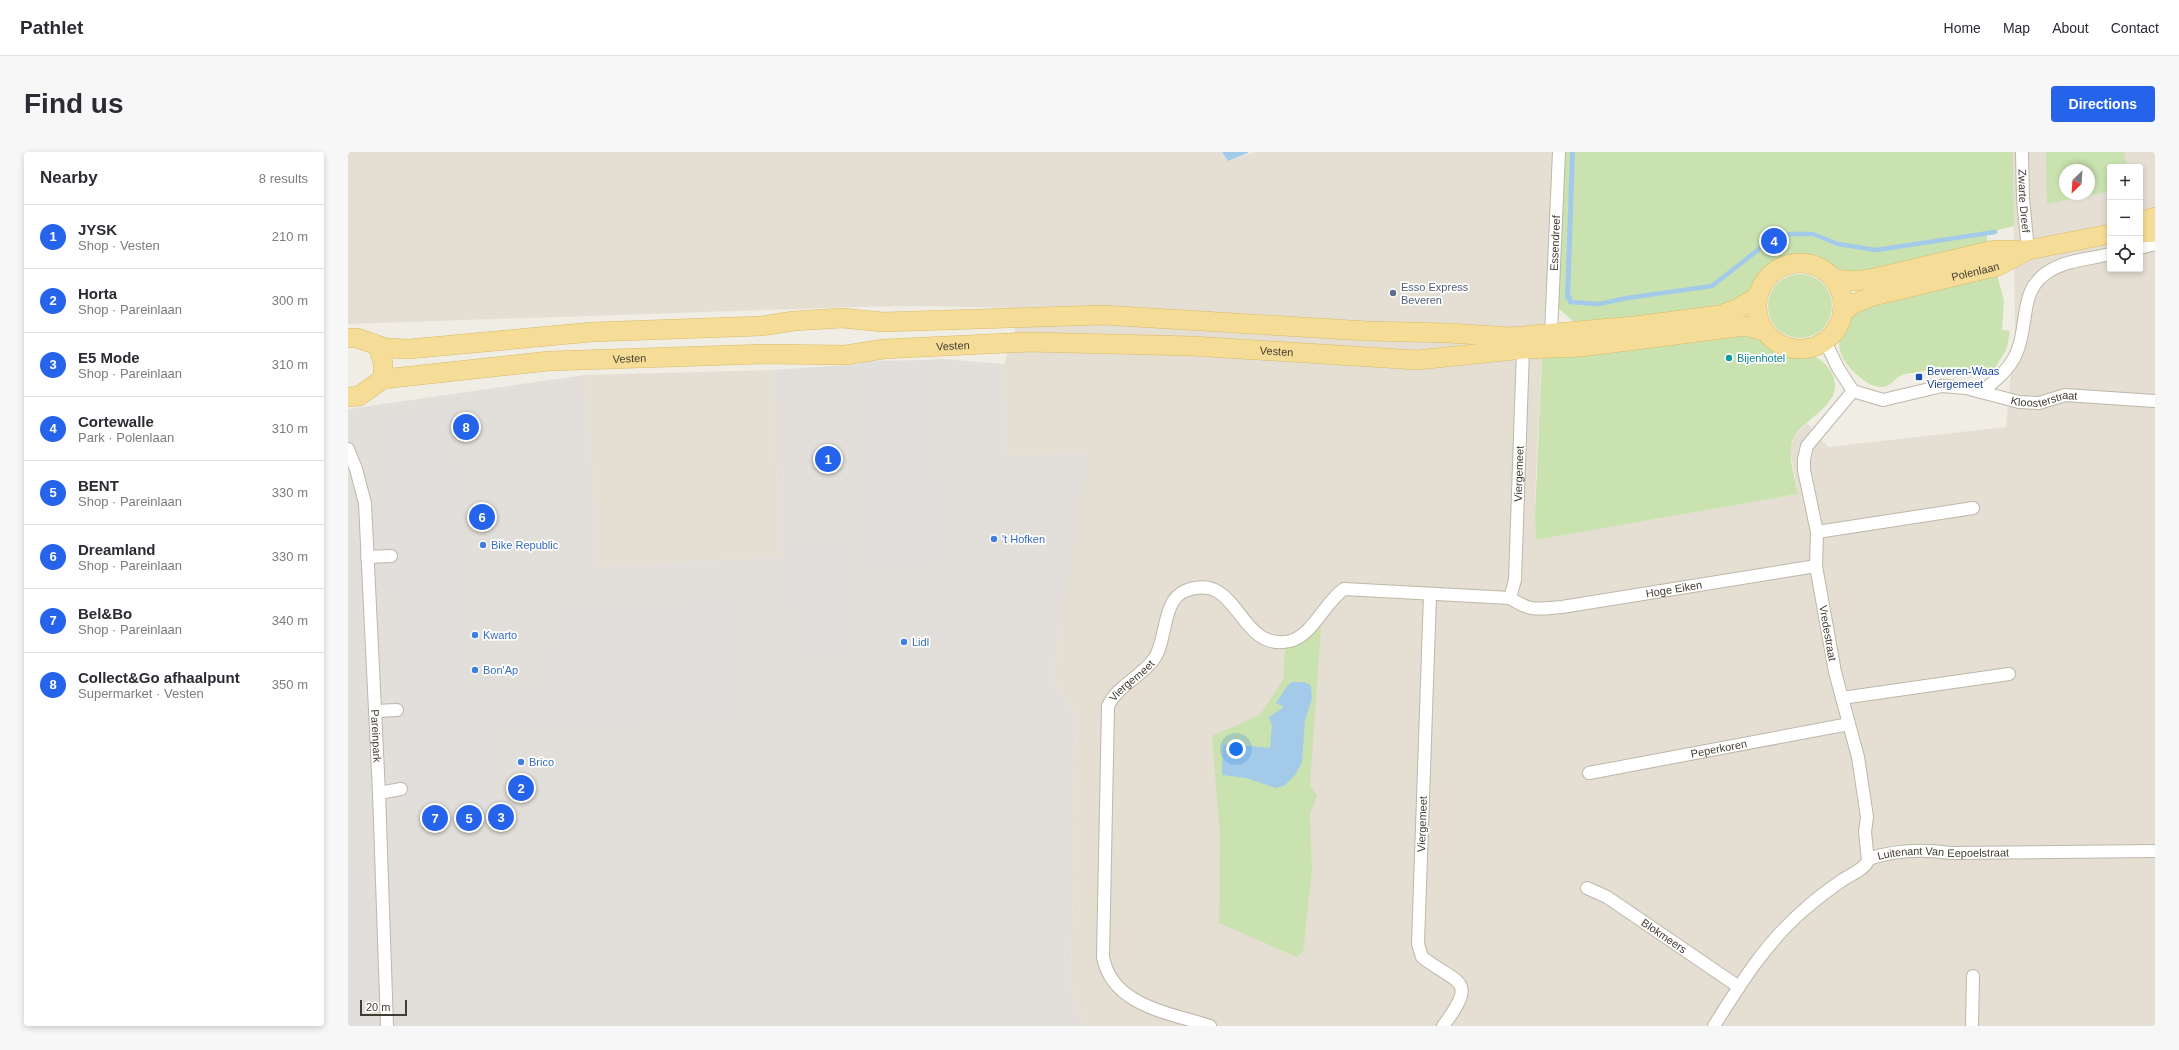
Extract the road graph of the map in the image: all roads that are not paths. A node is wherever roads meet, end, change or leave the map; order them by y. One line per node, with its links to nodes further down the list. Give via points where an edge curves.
1 (1559, 152): 16 (street, Essendreef)
2 (2022, 152): 10 (street, Zwarte Dreef)
3 (2155, 217): 4 (main road)
4 (2143, 221)
5 (2155, 232): 6 (main road)
6 (2143, 233)
7 (2107, 235): 10 (main road, Polenlaan)
8 (2155, 244): 9 (street)
9 (2143, 247)
10 (2028, 250): 12 (main road, Polenlaan, via 1994,250 1870,279); 14 (main road, Polenlaan, via 1998,266 1874,296 1853,304)
11 (2107, 255): 23 (street, via 2065,264 2041,278 2032,288 2026,303 2016,355 2005,370)
12 (1834, 279): 13 (main road, via 1814,265 1790,264 1769,275); 14 (main road, via 1842,295)
13 (1758, 296): 15 (main road, via 1758,314); 16 (main road, via 1738,310 1720,314 1635,326)
14 (1842, 313): 18 (main road, via 1833,334)
15 (1765, 331): 18 (main road, via 1772,339 1793,348 1809,348); 20 (main road, Vesten, via 1745,326 1580,347)
16 (1551, 333): 19 (main road, via 1511,337 1103,315 883,322 842,318 761,326 584,333 409,349)
17 (348, 338): 19 (main road, via 357,338)
18 (1825, 341): 22 (street)
19 (378, 346): 21 (main road)
20 (1523, 349): 21 (main road, Vesten, via 1417,360 1192,346 1029,342 884,349 846,355 766,354 549,361); 33 (street, Viergemeet, via 1515,580)
21 (383, 379): 24 (main road, Vesten, via 359,396)
22 (1853, 391): 23 (street, Kloosterstraat, via 1883,400 1942,386); 28 (street, Vredestraat, via 1807,446 1804,470)
23 (1980, 392): 25 (street, Kloosterstraat, via 2008,400 2040,403 2065,396)
24 (348, 397)
25 (2155, 401)
26 (348, 449): 30 (street, Pareinpark, via 365,503)
27 (1973, 508): 28 (street)
28 (1817, 532): 31 (street, Vredestraat, via 1819,540 1816,548)
29 (391, 556): 30 (street)
30 (367, 557): 38 (street, Pareinpark)
31 (1816, 566): 34 (street, Hoge Eiken, via 1562,607); 36 (street, Vredestraat)
32 (1430, 595): 33 (street, Viergemeet); 49 (street, Viergemeet, via 1344,589 1333,597 1316,622 1304,634 1291,640 1276,642 1250,628 1230,600 1216,590 1200,588 1183,591 1173,602 1168,613 1155,658 1113,696 1107,715 1104,957 1106,971 1114,984 1138,1002); 50 (street, Viergemeet, via 1418,944 1422,957 1452,976 1462,988 1459,1004)
33 (1510, 598): 34 (street, Viergemeet, via 1523,607)
34 (1533, 609)
35 (2009, 674): 36 (street)
36 (1842, 698): 39 (street, Vredestraat)
37 (397, 710): 38 (street)
38 (375, 711): 42 (street, Pareinpark)
39 (1849, 724): 40 (street, Peperkoren); 44 (street, Vredestraat, via 1861,772 1867,817 1865,832)
40 (1589, 773)
41 (400, 789): 42 (street)
42 (378, 793): 48 (street, Pareinpark)
43 (2155, 851): 44 (street, Luitenant Van Eepoelstraat, via 1950,853 1932,850 1890,852)
44 (1868, 859): 47 (street, Luitenant Van Eepoelstraat, via 1866,866 1843,880 1788,925)
45 (1587, 888): 47 (street, Blokmeers, via 1607,897)
46 (1973, 976): 52 (street)
47 (1739, 987): 51 (street, Luitenant Van Eepoelstraat)
48 (387, 1026)
49 (1210, 1026)
50 (1443, 1026)
51 (1714, 1026)
52 (1972, 1026)

